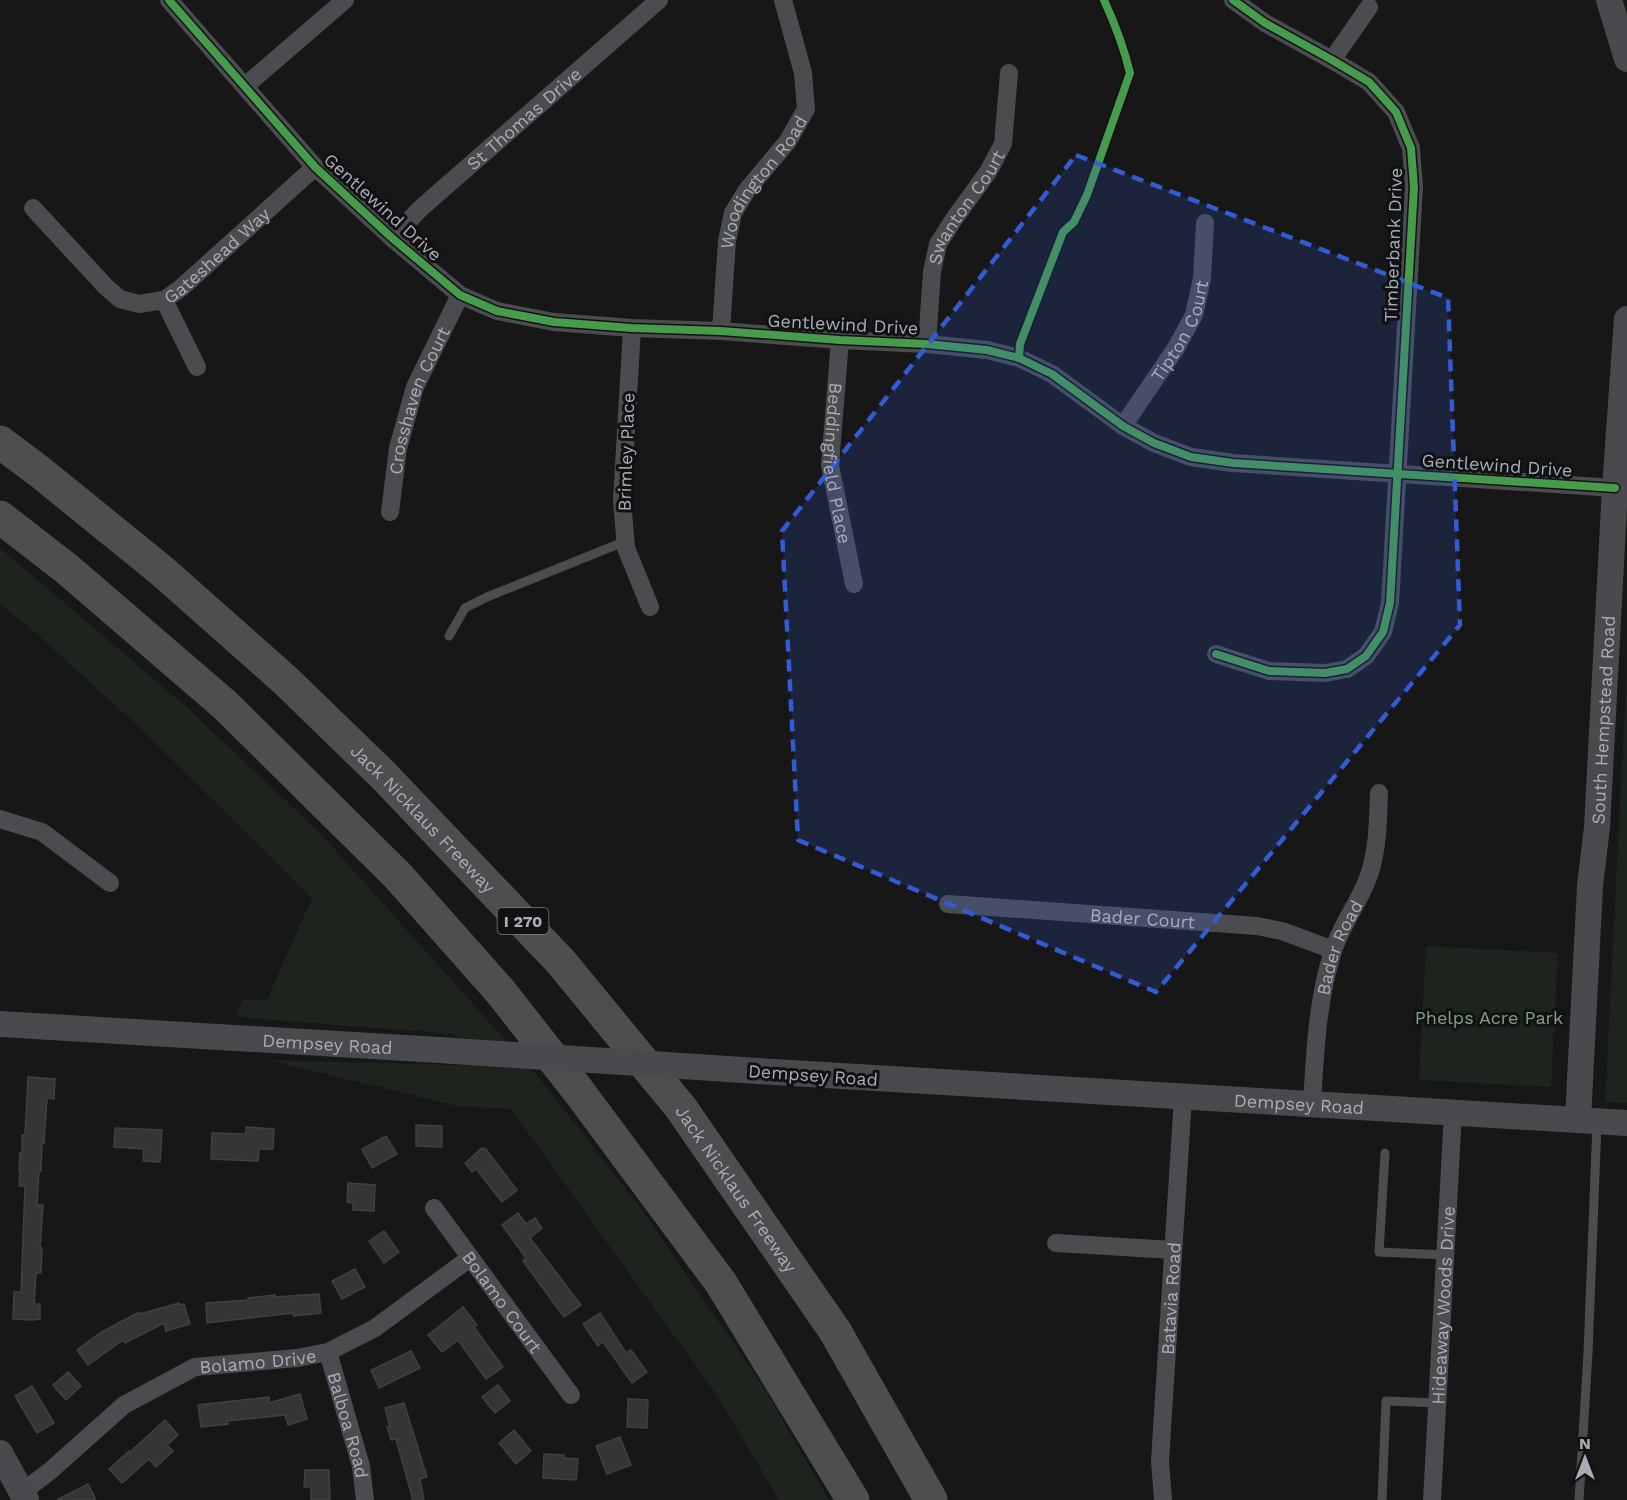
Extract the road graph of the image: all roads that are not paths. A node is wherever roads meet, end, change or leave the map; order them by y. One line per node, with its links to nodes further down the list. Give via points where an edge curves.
1 (169, 0): 11 (street, Gentlewind Drive)
2 (345, 0): 11 (street)
3 (659, 0): 15 (street, St Thomas Drive, via 421,208)
4 (783, 0): 20 (street, Woodington Road, via 803,73 806,109 788,141 747,189 733,213 727,241)
5 (1233, 0): 9 (street, Timberbank Drive, via 1265,23)
6 (1609, 0): 8 (main road)
7 (1369, 7): 9 (street)
8 (1627, 59)
9 (1332, 60): 26 (street, Timberbank Drive, via 1369,82 1396,112 1411,148 1414,187)
10 (1009, 74): 22 (street, Swanton Court, via 1003,144 938,244)
11 (245, 86): 12 (street, Gentlewind Drive)
12 (315, 167): 15 (street, Gentlewind Drive); 17 (street, Gateshead Way)
13 (33, 208): 17 (street, Gateshead Way, via 120,299 139,304)
14 (1206, 223): 24 (street, Tipton Court, via 1202,278 1194,315)
15 (392, 238): 16 (street, Gentlewind Drive)
16 (460, 295): 19 (street, Gentlewind Drive, via 497,311 554,322); 28 (street, Crosshaven Court, via 415,387 398,448)
17 (164, 300): 23 (street)
18 (1627, 319): 27 (main road, South Hempstead Road)
19 (632, 328): 20 (street, Gentlewind Drive); 30 (street, Brimley Place, via 622,500)
20 (721, 331): 21 (street, Gentlewind Drive)
21 (840, 340): 22 (street, Gentlewind Drive); 31 (street, Beddingfield Place, via 830,465)
22 (927, 344): 24 (street, Gentlewind Drive, via 987,350 1019,358 1052,374)
23 (197, 367)
24 (1123, 426): 26 (street, Gentlewind Drive, via 1191,457)
25 (0, 442): 59 (highway, Jack Nicklaus Freeway / I 270, via 162,571 285,680 384,776 561,962 681,1108 828,1321)
26 (1397, 474): 27 (street, Gentlewind Drive); 34 (street, Timberbank Drive, via 1390,603 1383,632 1366,656 1347,669 1325,673 1269,672)
27 (1614, 488): 44 (main road, South Hempstead Road, via 1597,826 1590,886)
28 (390, 512)
29 (0, 516): 58 (highway, via 225,705 398,876 500,991 722,1283)
30 (626, 541): 32 (street, Brimley Place); 33 (lane, via 465,608)
31 (854, 585)
32 (650, 607)
33 (449, 636)
34 (1216, 654)
35 (1379, 793): 39 (street, Bader Road, via 1375,853 1369,876)
36 (0, 819): 37 (street, via 42,832)
37 (110, 883)
38 (948, 904): 39 (street, Bader Court, via 1257,926)
39 (1333, 950): 42 (street, Bader Road, via 1318,1017)
40 (0, 1024): 41 (main road, Dempsey Road, bridge)
41 (1183, 1097): 42 (main road, Dempsey Road); 49 (street, Batavia Road)
42 (1312, 1104): 43 (main road, Dempsey Road)
43 (1453, 1112): 44 (main road, Dempsey Road); 50 (street, Hideaway Woods Drive)
44 (1588, 1120): 45 (main road, Dempsey Road); 63 (lane, via 1588,1353)
45 (1627, 1123)
46 (1385, 1154): 50 (lane, via 1379,1252)
47 (435, 1208): 51 (street, Bolamo Court)
48 (1056, 1243): 49 (street)
49 (1173, 1250): 60 (street, Batavia Road, via 1160,1461)
50 (1446, 1255): 54 (street, Hideaway Woods Drive)
51 (470, 1258): 52 (street, Bolamo Drive, via 375,1328); 53 (street, Bolamo Court)
52 (328, 1352): 56 (street, Bolamo Drive, via 195,1367 124,1405); 57 (street, Balboa Road, via 361,1466)
53 (571, 1395)
54 (1438, 1403): 61 (lane, via 1386,1401); 62 (street, Hideaway Woods Drive)
55 (0, 1453): 56 (main road)
56 (24, 1497)
57 (365, 1500)
58 (853, 1500)
59 (931, 1500)
60 (1163, 1500)
61 (1382, 1500)
62 (1432, 1500)
63 (1579, 1500)

